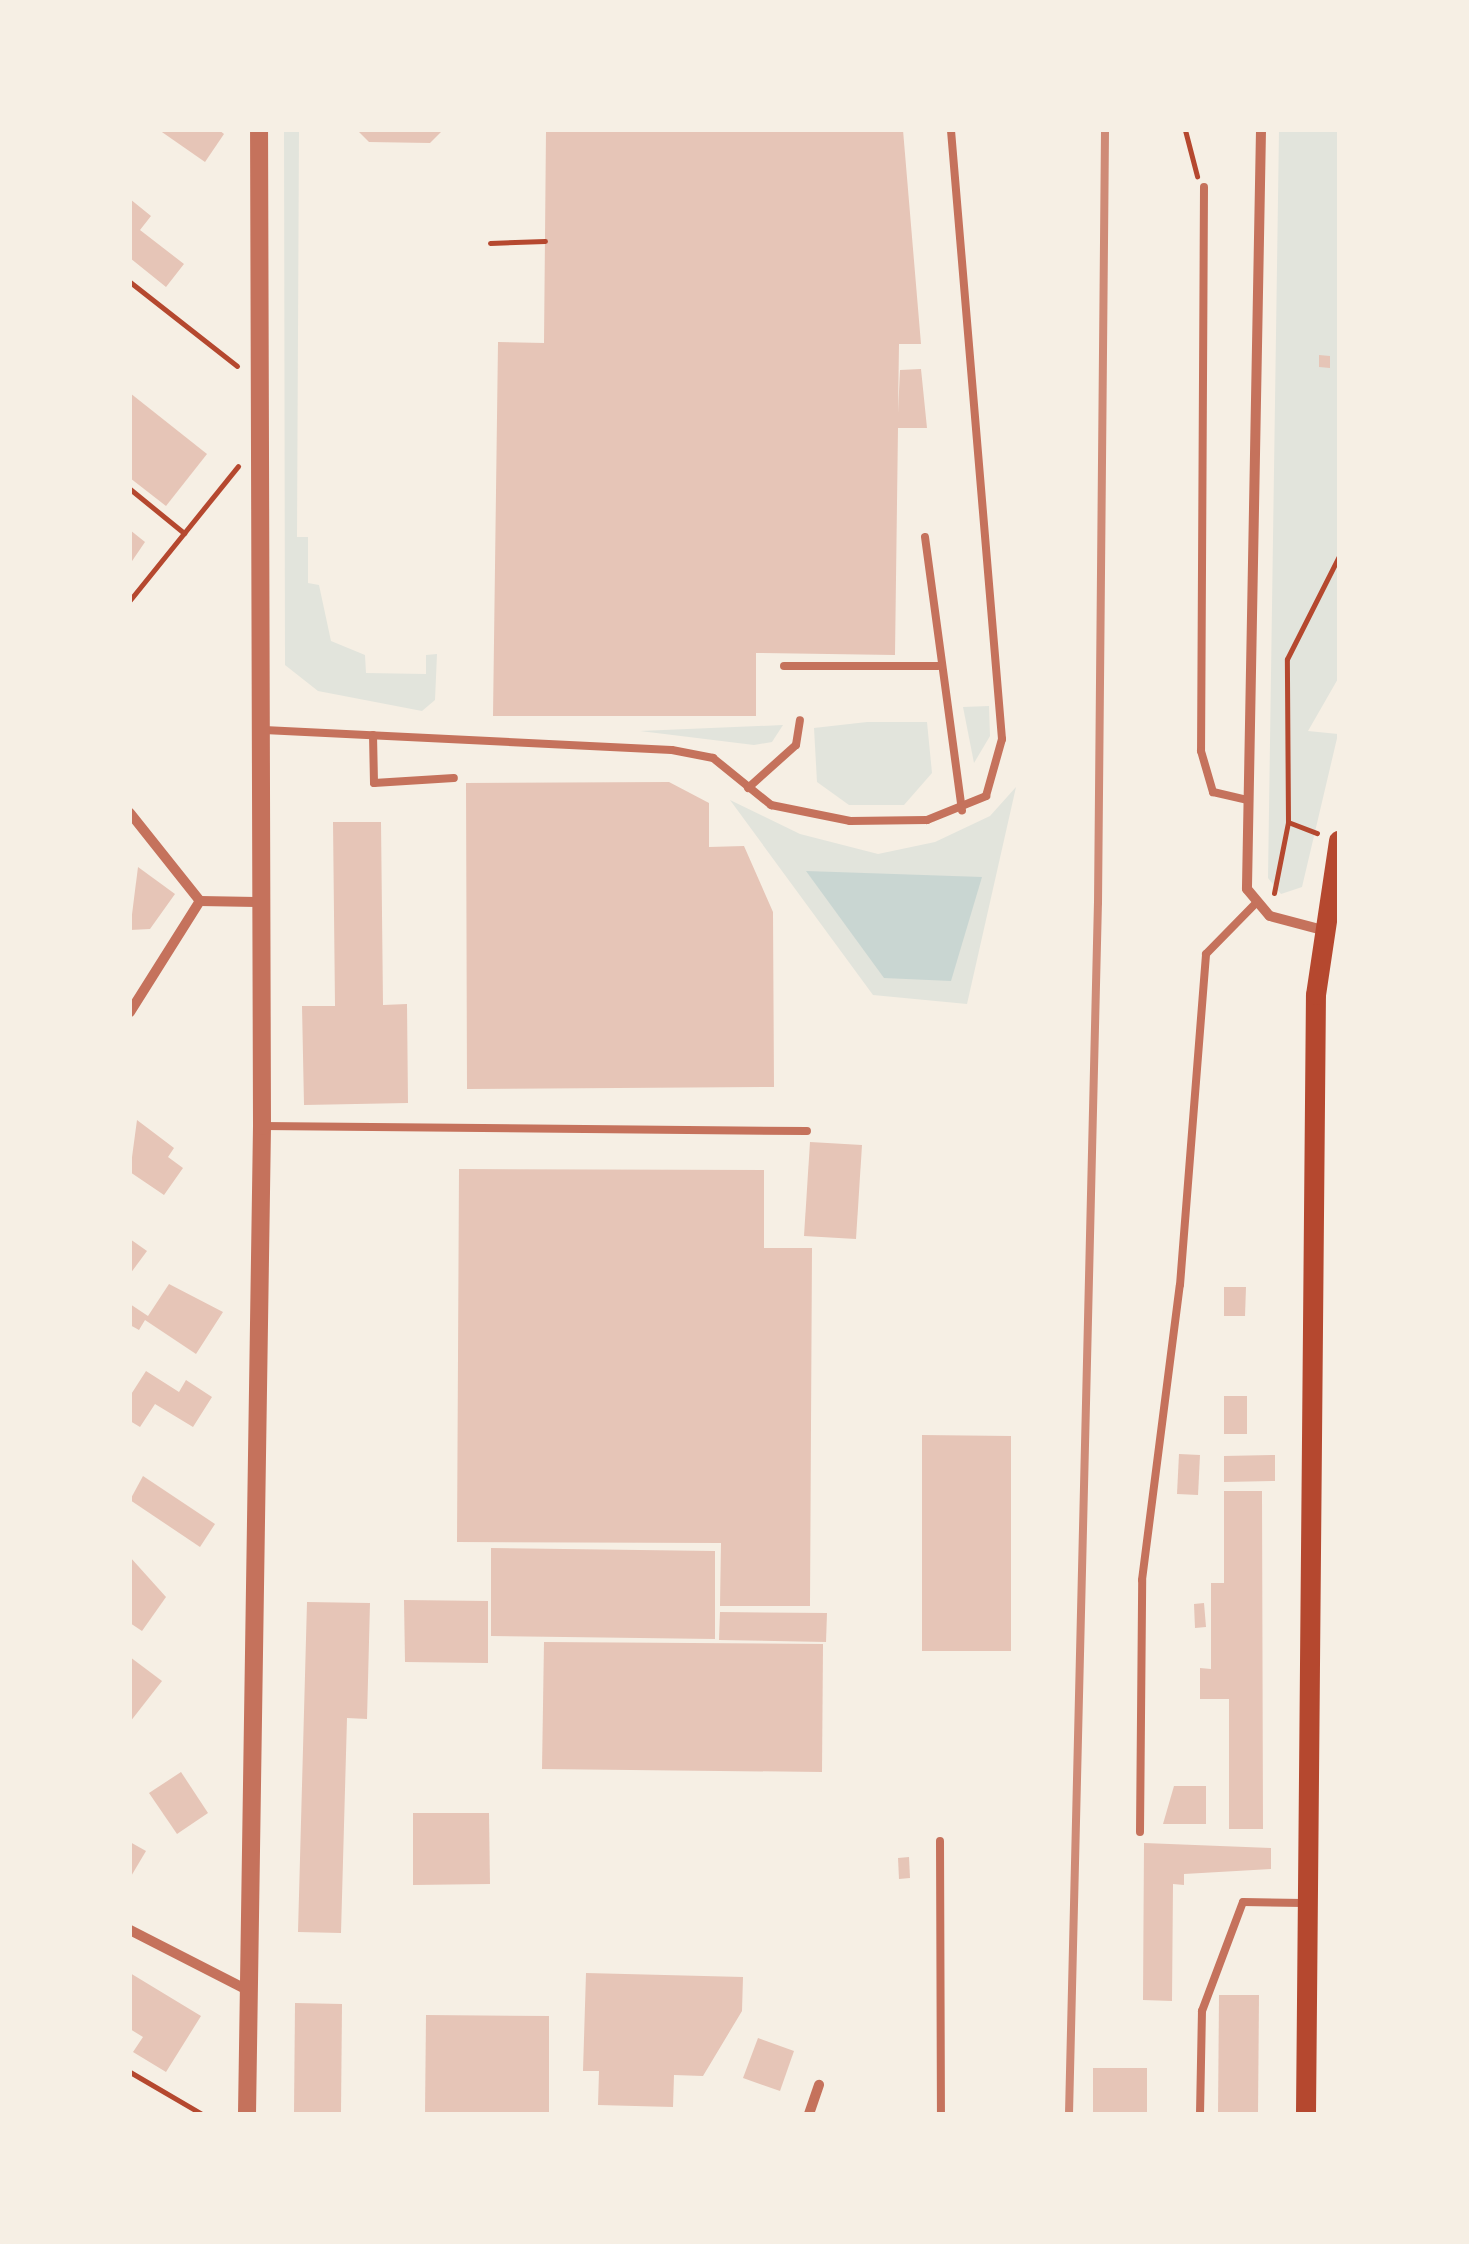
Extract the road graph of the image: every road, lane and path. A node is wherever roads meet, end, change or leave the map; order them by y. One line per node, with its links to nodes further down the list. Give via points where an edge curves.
1 (259, 130): 10 (street)
2 (951, 130): 26 (lane, via 1002,739 986,796)
3 (1185, 130): 5 (path, via 1186,160)
4 (1260, 130): 25 (street)
5 (1204, 186): 25 (lane, via 1200,751 1213,792)
6 (545, 240): 7 (path)
7 (490, 243)
8 (130, 282): 9 (path, via 238,365)
9 (238, 380)
10 (262, 436): 12 (path); 21 (street)
11 (240, 446): 12 (path)
12 (241, 462): 14 (path)
13 (130, 489): 14 (path)
14 (184, 533): 17 (path)
15 (926, 537): 19 (lane)
16 (1339, 556): 28 (path, via 1286,659)
17 (130, 600)
18 (784, 666): 19 (lane)
19 (938, 666): 26 (lane)
20 (800, 720): 24 (lane, via 796,745)
21 (264, 730): 22 (lane); 31 (street)
22 (373, 735): 23 (lane, via 374,784); 24 (lane, via 672,750 713,758)
23 (454, 778)
24 (748, 788): 26 (lane, via 772,805 850,822)
25 (1248, 800): 32 (street)
26 (962, 811)
27 (130, 814): 30 (street)
28 (1288, 822): 29 (path); 33 (path)
29 (1339, 841): 34 (main road)
30 (200, 901): 31 (street); 35 (street)
31 (263, 902): 36 (street)
32 (1254, 906): 33 (street); 38 (lane, via 1206,954 1180,1285 1142,1580)
33 (1270, 916): 34 (street)
34 (1323, 930): 40 (main road)
35 (130, 1012)
36 (262, 1126): 37 (lane); 42 (street)
37 (807, 1131)
38 (1140, 1832)
39 (940, 1841): 48 (lane)
40 (1308, 1904): 49 (lane, via 1243,1902 1202,2011); 50 (main road)
41 (130, 1930): 42 (street)
42 (249, 1992): 46 (street)
43 (130, 2072): 45 (path)
44 (819, 2085): 47 (street)
45 (202, 2114)
46 (247, 2114)
47 (809, 2114)
48 (941, 2114)
49 (1200, 2114)
50 (1306, 2114)

